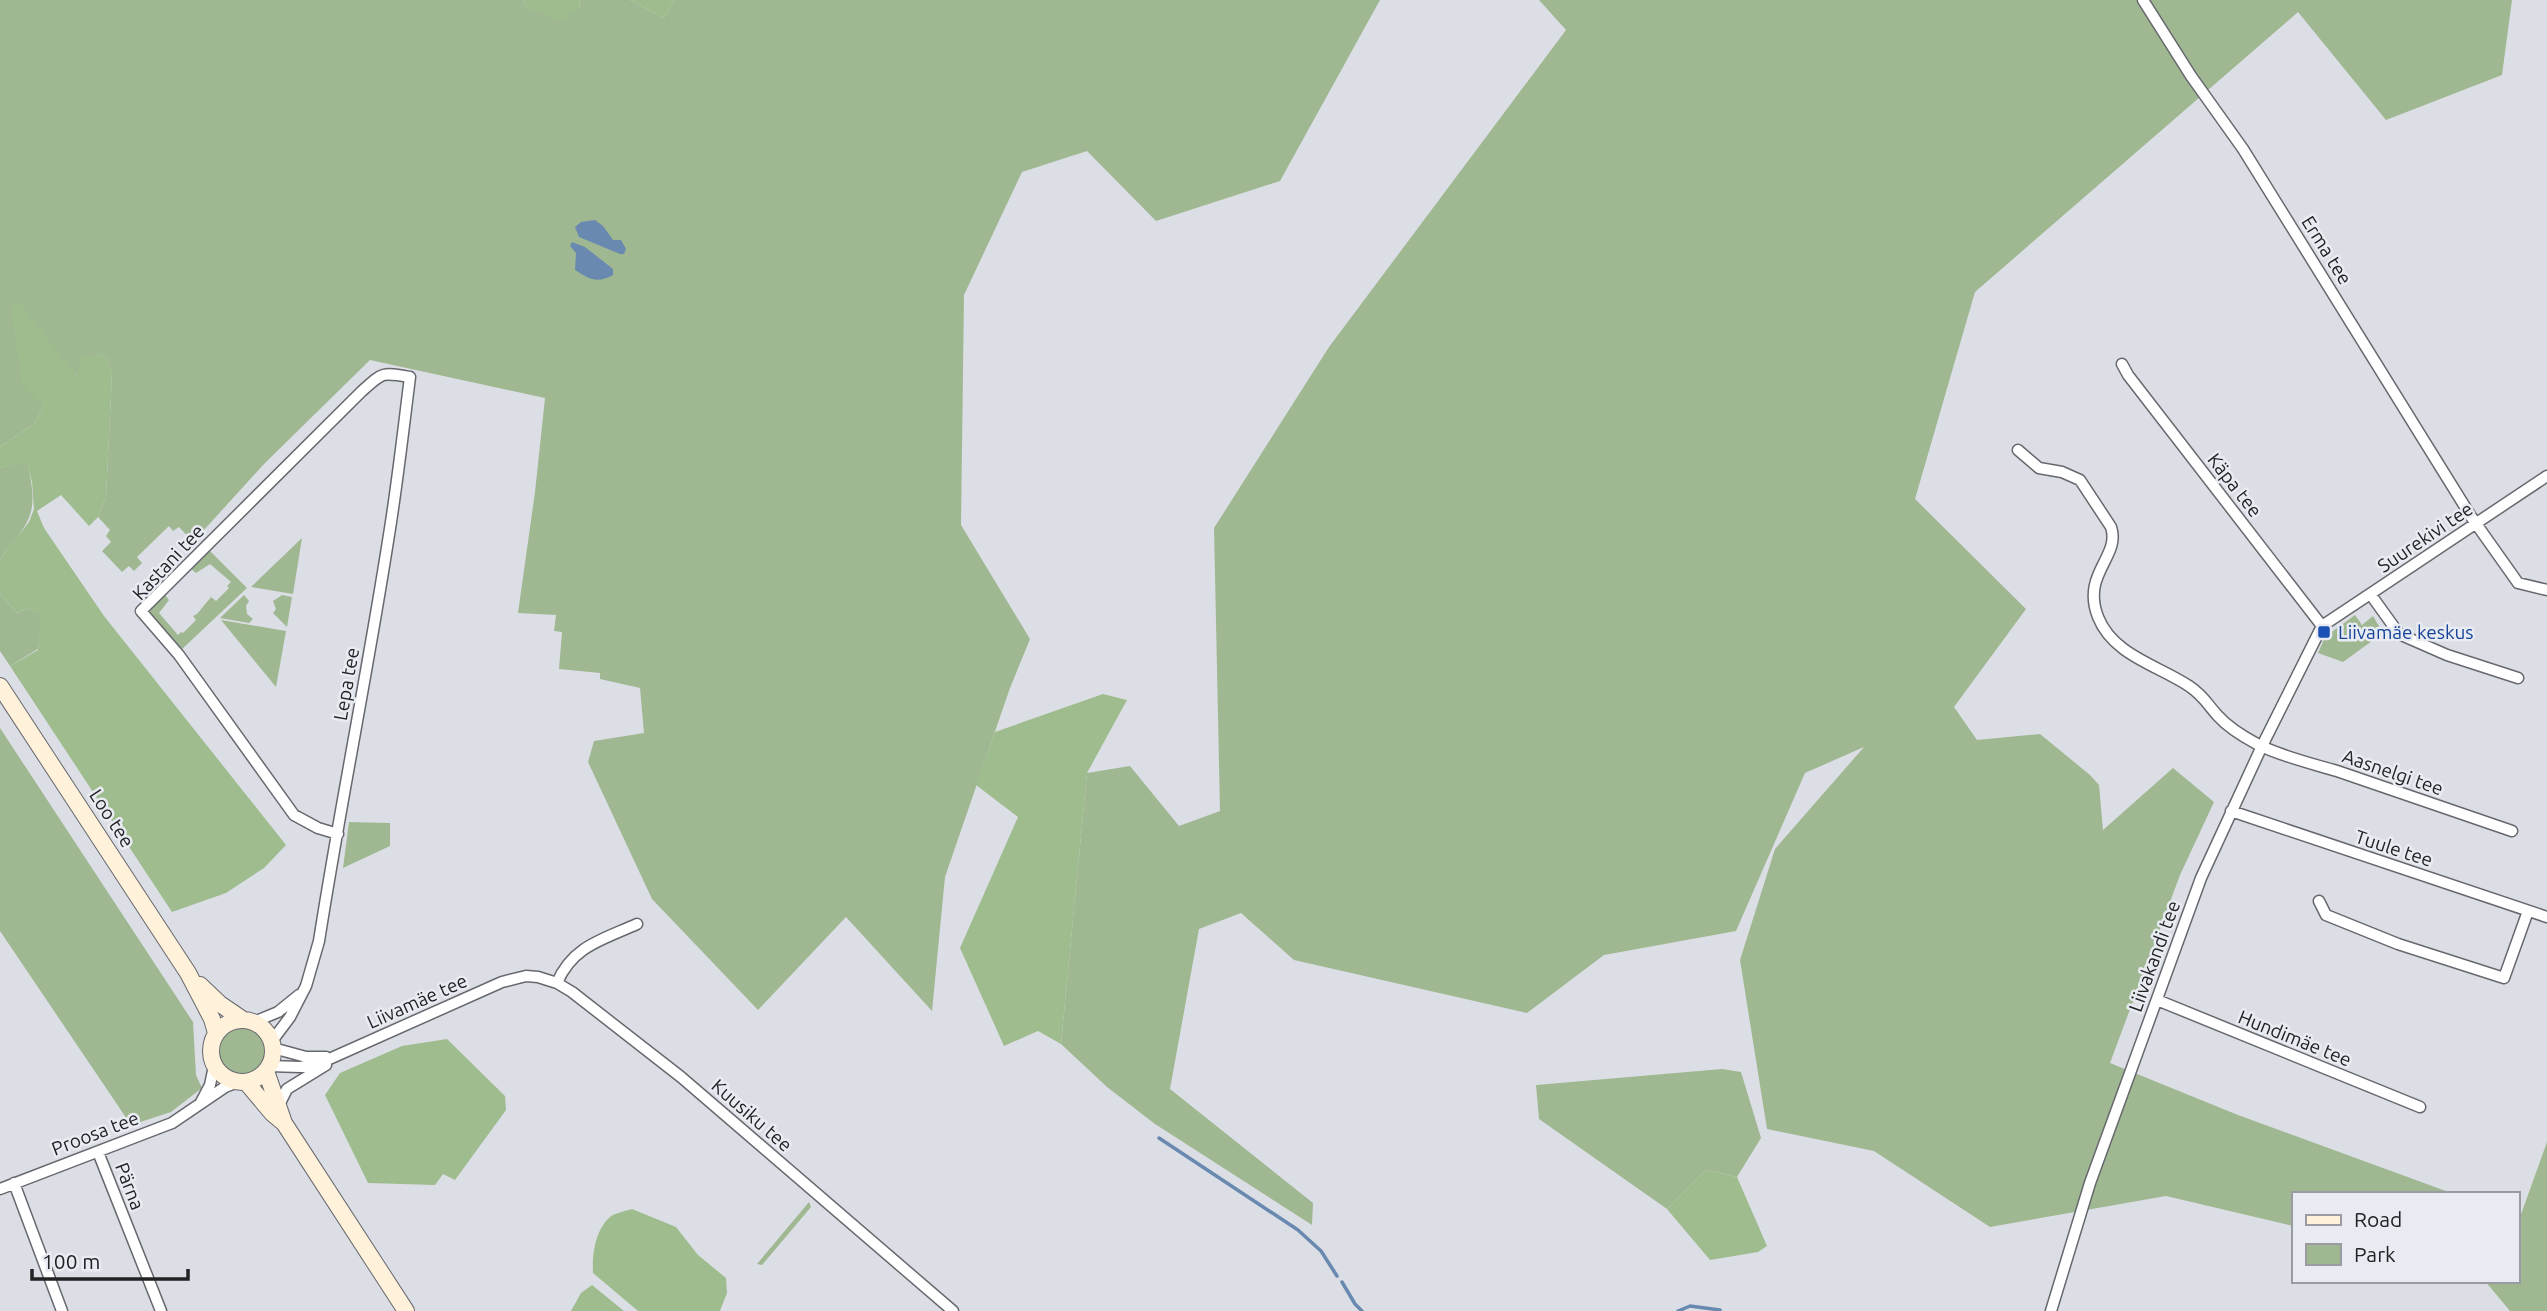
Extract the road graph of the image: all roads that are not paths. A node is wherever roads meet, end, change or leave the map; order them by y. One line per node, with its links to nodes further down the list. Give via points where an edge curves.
1 (2143, 0): 6 (street, Erma tee, via 2243,149)
2 (2122, 364): 9 (street, Käpa tee)
3 (410, 377): 15 (street, Lepa tee, via 389,539); 15 (street, Kastani tee, via 380,374 141,611 179,655 294,815)
4 (2018, 450): 12 (street, Aasnelgi tee, via 2039,468 2080,480 2111,527 2112,547 2095,579 2093,596 2106,634 2116,645 2188,685 2218,716)
5 (2547, 476): 6 (street, Suurekivi tee)
6 (2476, 522): 7 (street, Erma tee, via 2518,583); 8 (street, Suurekivi tee)
7 (2547, 590)
8 (2371, 595): 9 (street, Suurekivi tee); 10 (street, via 2399,634)
9 (2322, 626): 12 (street, Liivakandi tee)
10 (2518, 678)
11 (0, 687): 20 (street, Loo tee)
12 (2262, 746): 13 (street, Liivakandi tee); 14 (street, Aasnelgi tee)
13 (2231, 811): 17 (street, Tuule tee); 24 (street, Liivakandi tee, via 2201,878)
14 (2512, 831)
15 (338, 834): 23 (street, Lepa tee, via 315,958)
16 (2319, 901): 17 (street, via 2326,915 2504,978)
17 (2528, 911): 18 (street, Tuule tee)
18 (2547, 917)
19 (638, 924): 22 (street, via 584,948 569,961)
20 (188, 973): 25 (street, Loo tee, via 220,1004); 26 (street, Loo tee)
21 (513, 978): 22 (street, Kuusiku tee, via 538,977); 28 (street, Liivamäe tee)
22 (557, 983): 42 (street, Kuusiku tee, via 681,1077)
23 (301, 993): 25 (street, via 278,1012); 27 (street, Lepa tee)
24 (2157, 1000): 34 (street, Hundimäe tee); 43 (street, Liivakandi tee)
25 (248, 1021): 26 (street, via 227,1023); 27 (street, via 265,1029)
26 (216, 1033): 29 (street, via 211,1046)
27 (272, 1044): 28 (street, Liivamäe tee, via 306,1057); 30 (street)
28 (336, 1057): 30 (street, Liivamäe tee, via 308,1066); 33 (street, via 287,1088)
29 (214, 1066): 31 (street, via 224,1077); 32 (street)
30 (267, 1069): 31 (street); 33 (street)
31 (242, 1082): 32 (street, Proosa tee); 35 (street)
32 (200, 1104): 36 (street, Proosa tee, via 172,1123)
33 (279, 1105): 35 (street)
34 (2420, 1107)
35 (284, 1122): 41 (street)
36 (98, 1152): 37 (street, Proosa tee); 40 (street, Pärna)
37 (14, 1183): 38 (street, Proosa tee); 39 (street)
38 (0, 1189)
39 (62, 1311)
40 (161, 1311)
41 (406, 1311)
42 (953, 1311)
43 (2051, 1311)

